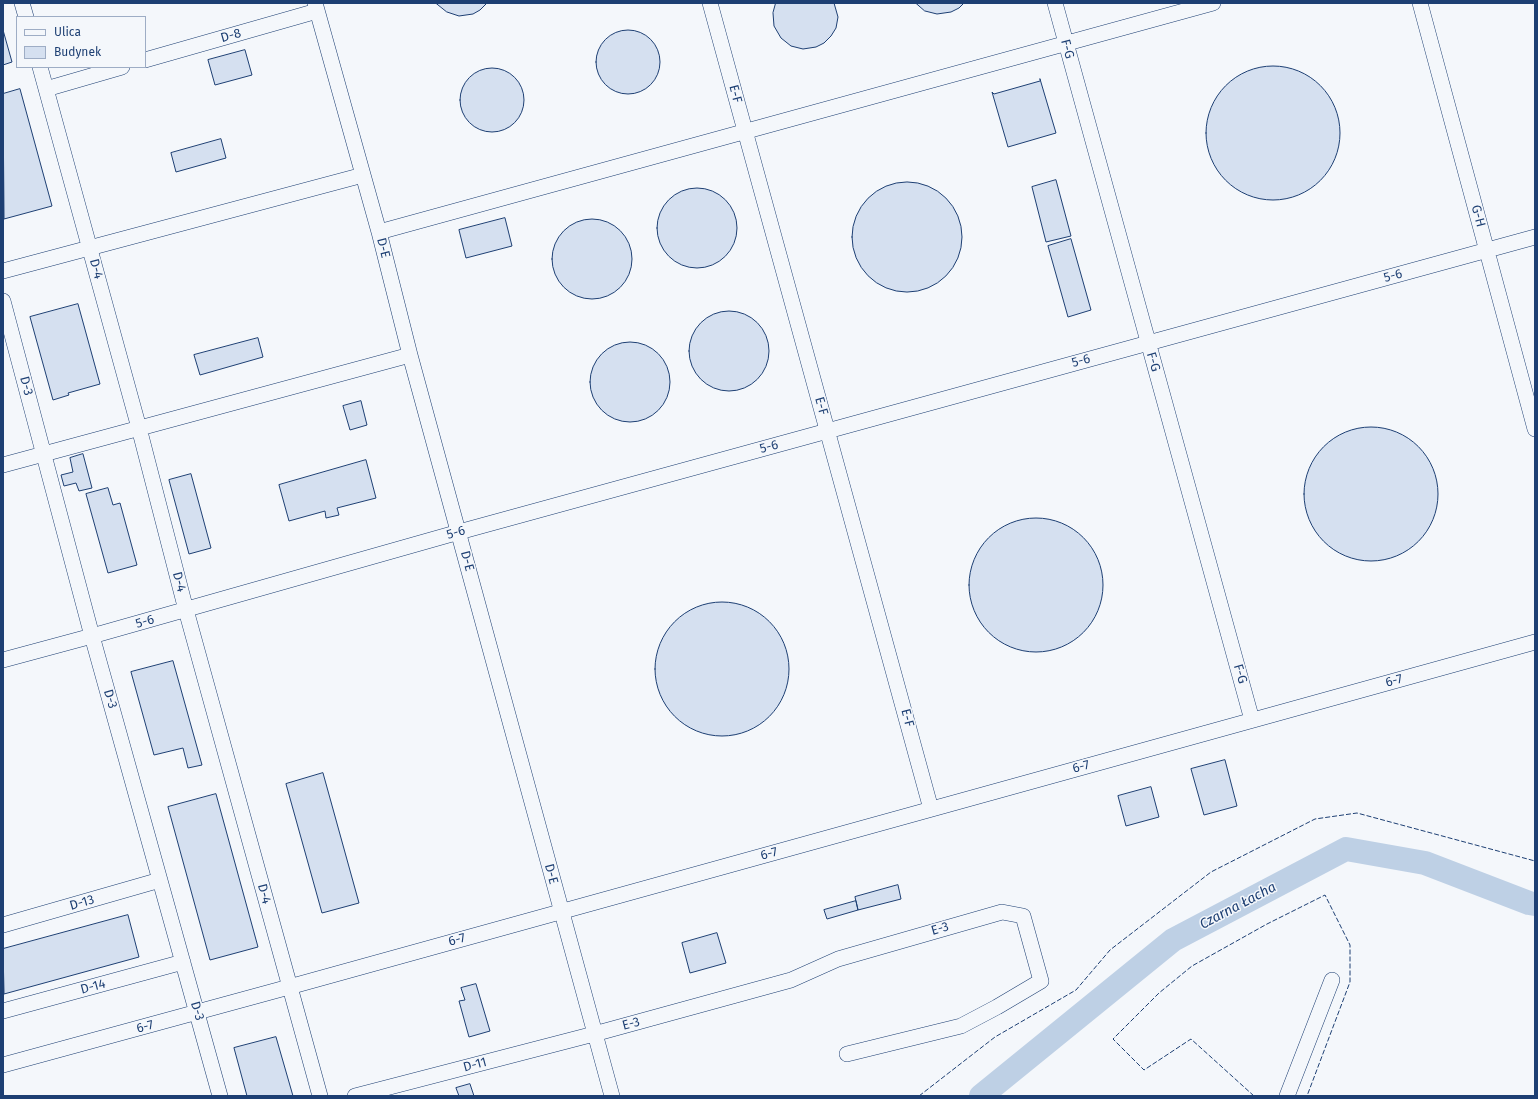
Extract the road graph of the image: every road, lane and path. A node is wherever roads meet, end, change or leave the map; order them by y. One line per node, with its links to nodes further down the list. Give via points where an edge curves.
1 (22, 3): 7 (lane)
2 (710, 3): 13 (lane, E-F)
3 (1055, 3): 8 (lane, F-G)
4 (1213, 3): 8 (lane)
5 (1420, 3): 18 (lane, G-H)
6 (316, 7): 9 (lane, D-8); 14 (lane, D-E)
7 (26, 16)
8 (1066, 43): 13 (lane); 21 (lane, F-G)
9 (146, 60)
10 (40, 68): 12 (lane, D-4)
11 (119, 68): 12 (lane)
12 (46, 89): 17 (lane, D-4)
13 (745, 132): 15 (lane); 25 (lane, E-F)
14 (363, 175): 15 (lane, D-E); 17 (lane)
15 (379, 232): 22 (lane, D-E)
16 (1535, 237): 18 (lane, 5-6)
17 (90, 248): 19 (lane); 23 (lane, D-4)
18 (1487, 250): 21 (lane, 5-6); 24 (lane, G-H)
19 (3, 271)
20 (3, 301): 26 (lane, D-3)
21 (1148, 343): 25 (lane, 5-6); 33 (lane, F-G)
22 (410, 355): 23 (lane); 28 (lane, D-E)
23 (139, 428): 26 (lane); 29 (lane, D-4)
24 (1535, 430)
25 (828, 431): 28 (lane, 5-6); 34 (lane, E-F)
26 (45, 454): 27 (lane); 30 (lane, D-3)
27 (3, 465)
28 (459, 532): 29 (lane, 5-6); 36 (lane, D-E)
29 (186, 610): 30 (lane, 5-6); 40 (lane, D-4)
30 (92, 636): 32 (lane, 5-6); 35 (lane, D-3)
31 (1535, 642): 33 (lane, 6-7)
32 (3, 660)
33 (1252, 720): 34 (lane, 6-7)
34 (931, 809): 36 (lane, 6-7)
35 (160, 880): 37 (lane, D-13); 38 (lane, D-3)
36 (561, 911): 40 (lane, 6-7); 43 (lane, D-E)
37 (3, 925)
38 (183, 962): 41 (lane, D-14); 42 (lane, D-3)
39 (1332, 980): 50 (lane)
40 (289, 987): 42 (lane, 6-7); 47 (lane, D-4)
41 (3, 1011)
42 (197, 1012): 45 (lane, 6-7); 46 (lane, D-3)
43 (594, 1034): 44 (lane, E-3, via 791,980 838,959 994,914 1002,912 1023,916 1040,981 961,1026); 48 (lane, D-11); 49 (lane, D-E)
44 (847, 1054)
45 (3, 1065)
46 (220, 1096)
47 (320, 1096)
48 (355, 1096)
49 (612, 1096)
50 (1287, 1096)

